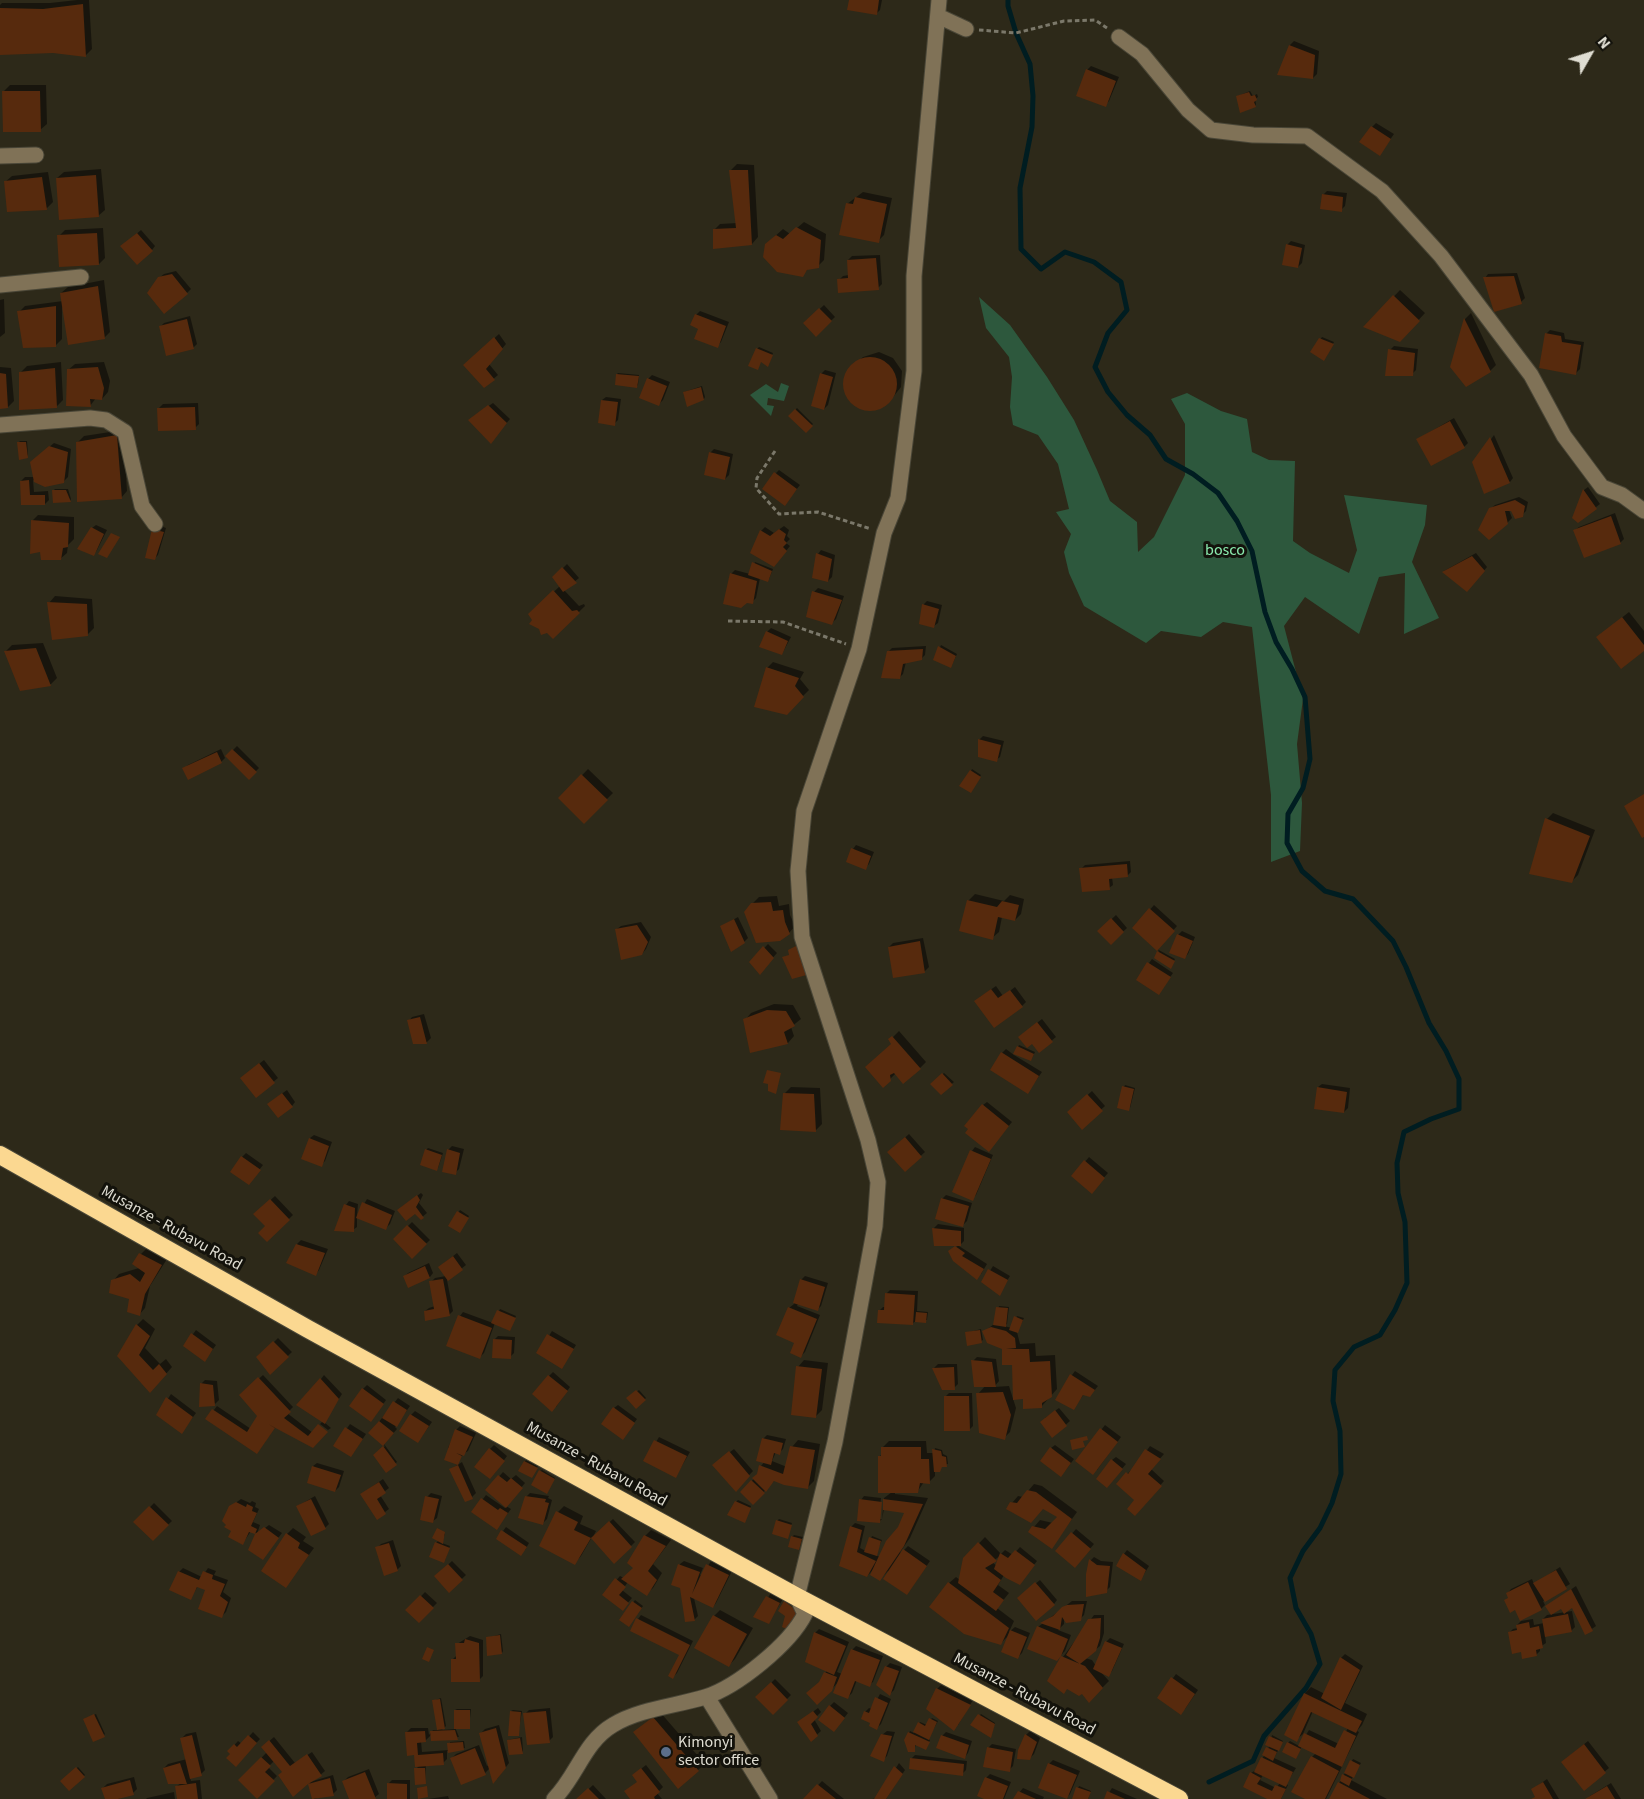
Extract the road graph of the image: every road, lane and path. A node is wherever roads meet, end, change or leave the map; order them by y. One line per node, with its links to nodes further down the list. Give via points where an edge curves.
1 (939, 0): 2 (street)
2 (938, 16): 3 (street); 13 (street, via 914,276 914,372 898,498)
3 (966, 29): 4 (path, via 1017,33 1064,21 1095,20)
4 (1119, 37): 11 (street, via 1142,54 1188,110 1211,130 1307,136 1382,191 1441,256 1531,375 1564,436 1602,487)
5 (36, 155): 6 (street)
6 (0, 156)
7 (81, 277): 8 (street)
8 (0, 285)
9 (0, 425): 12 (street, via 90,418 106,420 125,432 142,506)
10 (775, 451): 13 (path, via 757,477 756,488 780,514 818,512)
11 (1644, 511)
12 (154, 524)
13 (884, 533): 15 (street)
14 (728, 621): 15 (path, via 783,622)
15 (859, 649): 17 (street, via 804,811 798,871 802,937 878,1182 875,1226 835,1442)
16 (0, 1155): 17 (highway, Musanze - Rubavu Road)
17 (797, 1597): 18 (street, via 805,1614 798,1628 742,1677); 21 (highway, Musanze - Rubavu Road)
18 (707, 1697): 19 (street, via 648,1711 614,1724 593,1740); 20 (street)
19 (554, 1799)
20 (770, 1799)
21 (1179, 1799)

